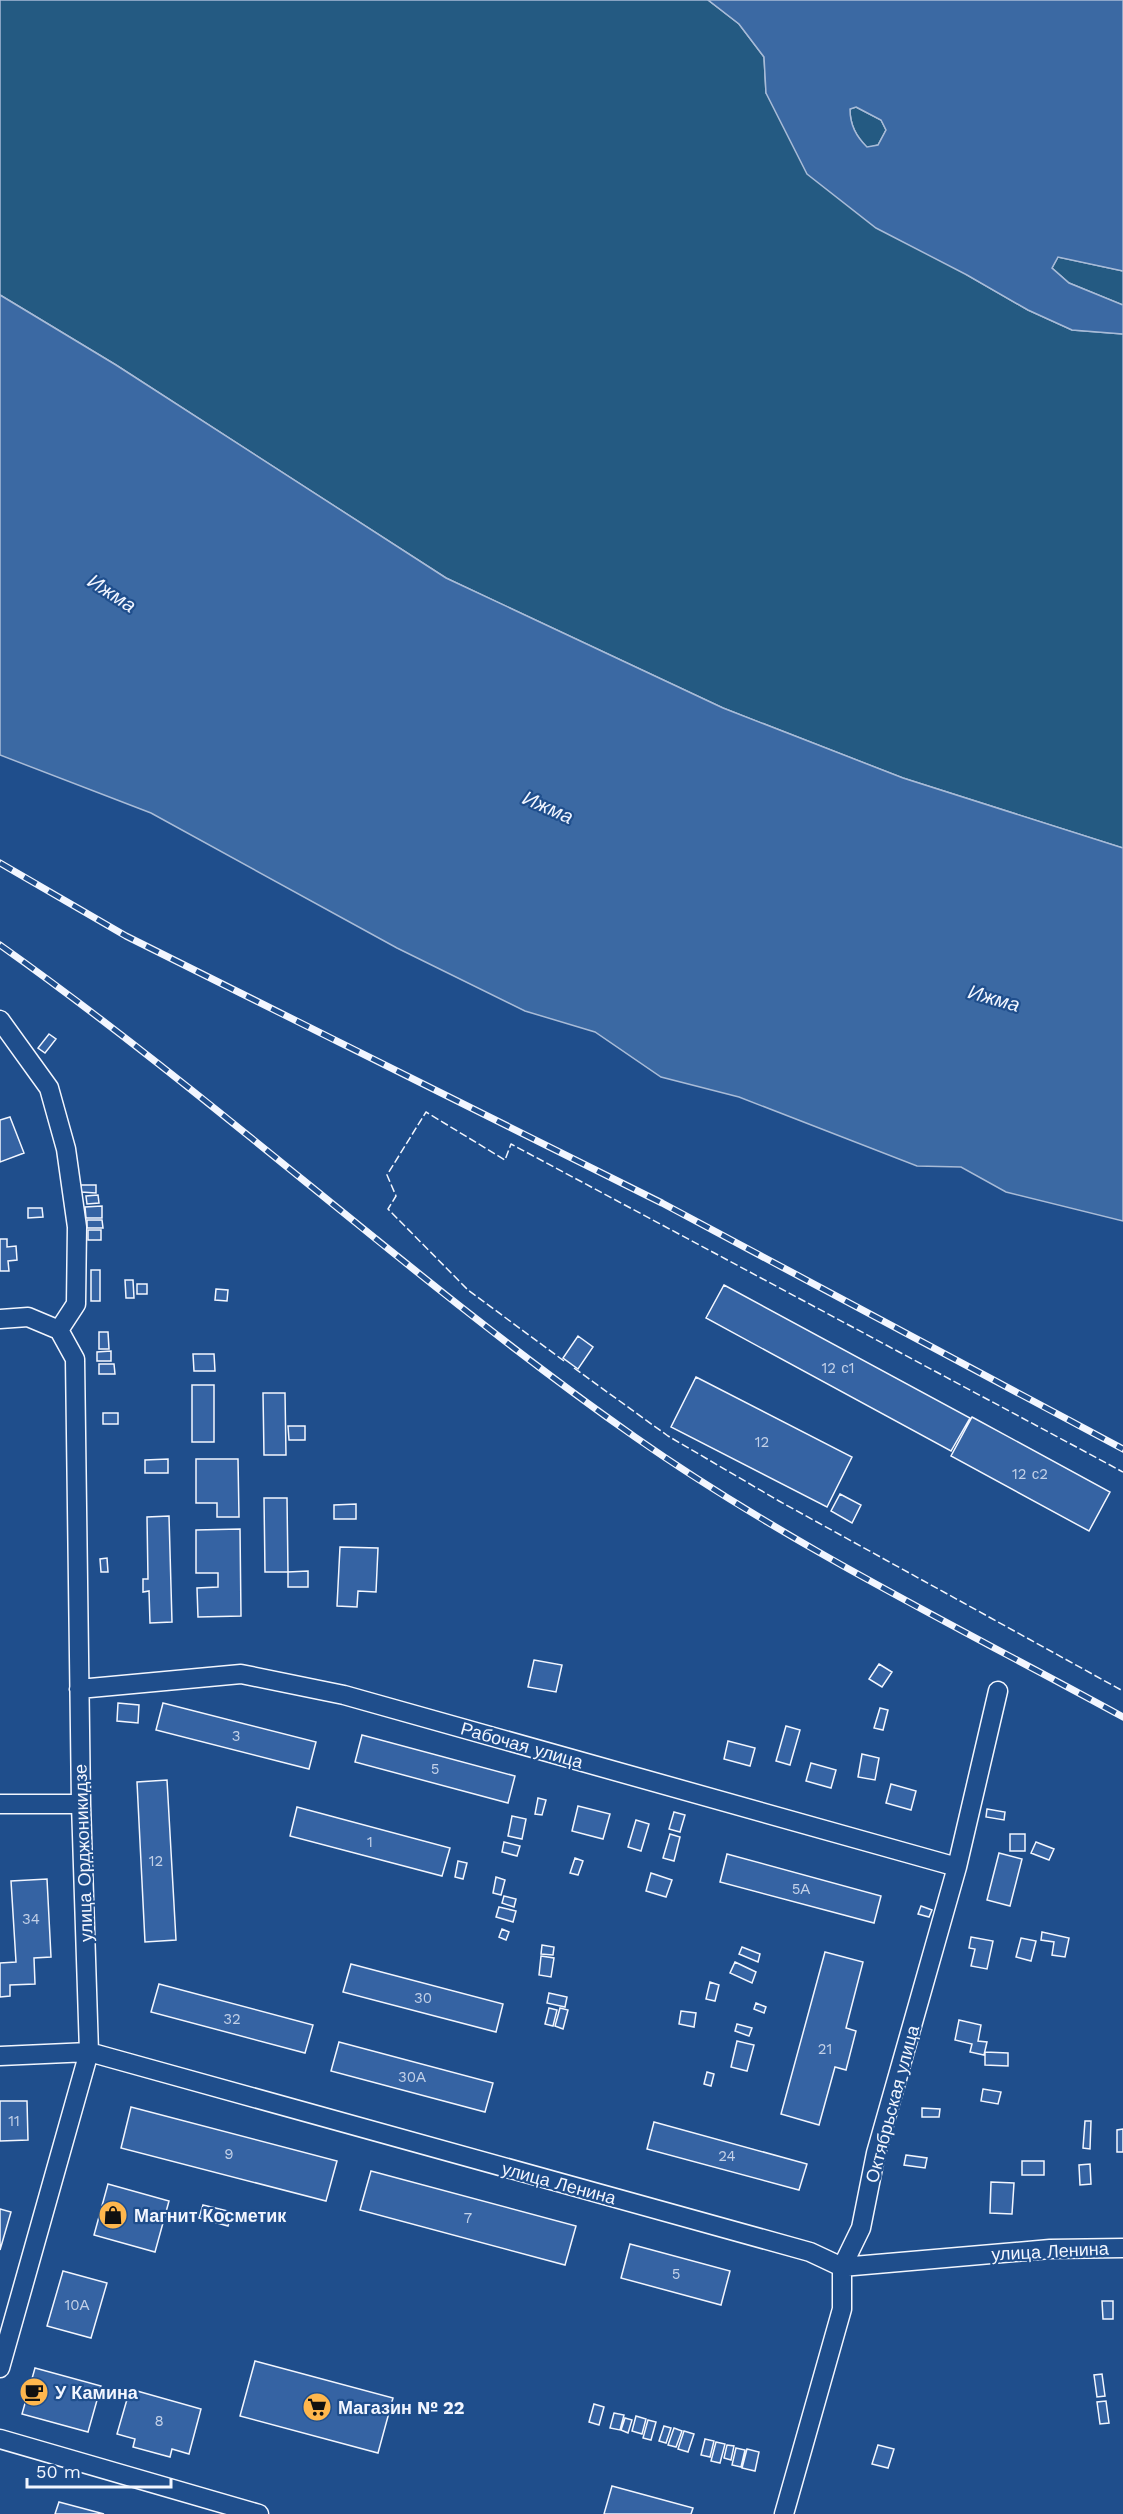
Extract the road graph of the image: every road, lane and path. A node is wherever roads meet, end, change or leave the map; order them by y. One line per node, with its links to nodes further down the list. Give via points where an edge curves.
1 (0, 1020): 3 (street, via 49,1088 66,1149 77,1227 76,1304)
2 (0, 1318): 3 (street, via 28,1317)
3 (59, 1330): 4 (street, улица Орджоникидзе, via 75,1359)
4 (79, 1689): 7 (street, улица Орджоникидзе); 8 (street, Рабочая улица, via 241,1674 356,1698)
5 (998, 1692): 8 (street, Октябрьская улица)
6 (0, 1804): 7 (street)
7 (81, 1804): 9 (street, улица Орджоникидзе)
8 (957, 1868): 12 (street, Октябрьская улица, via 876,2153 861,2228)
9 (89, 2052): 10 (street, улица Ленина); 12 (street, улица Ленина, via 810,2252); 13 (street, улица Орджоникидзе)
10 (0, 2056)
11 (1123, 2248): 12 (street, улица Ленина, via 1050,2249)
12 (842, 2267): 16 (street, Октябрьская улица, via 842,2309)
13 (0, 2368)
14 (0, 2439): 15 (street)
15 (259, 2514)
16 (784, 2514)

